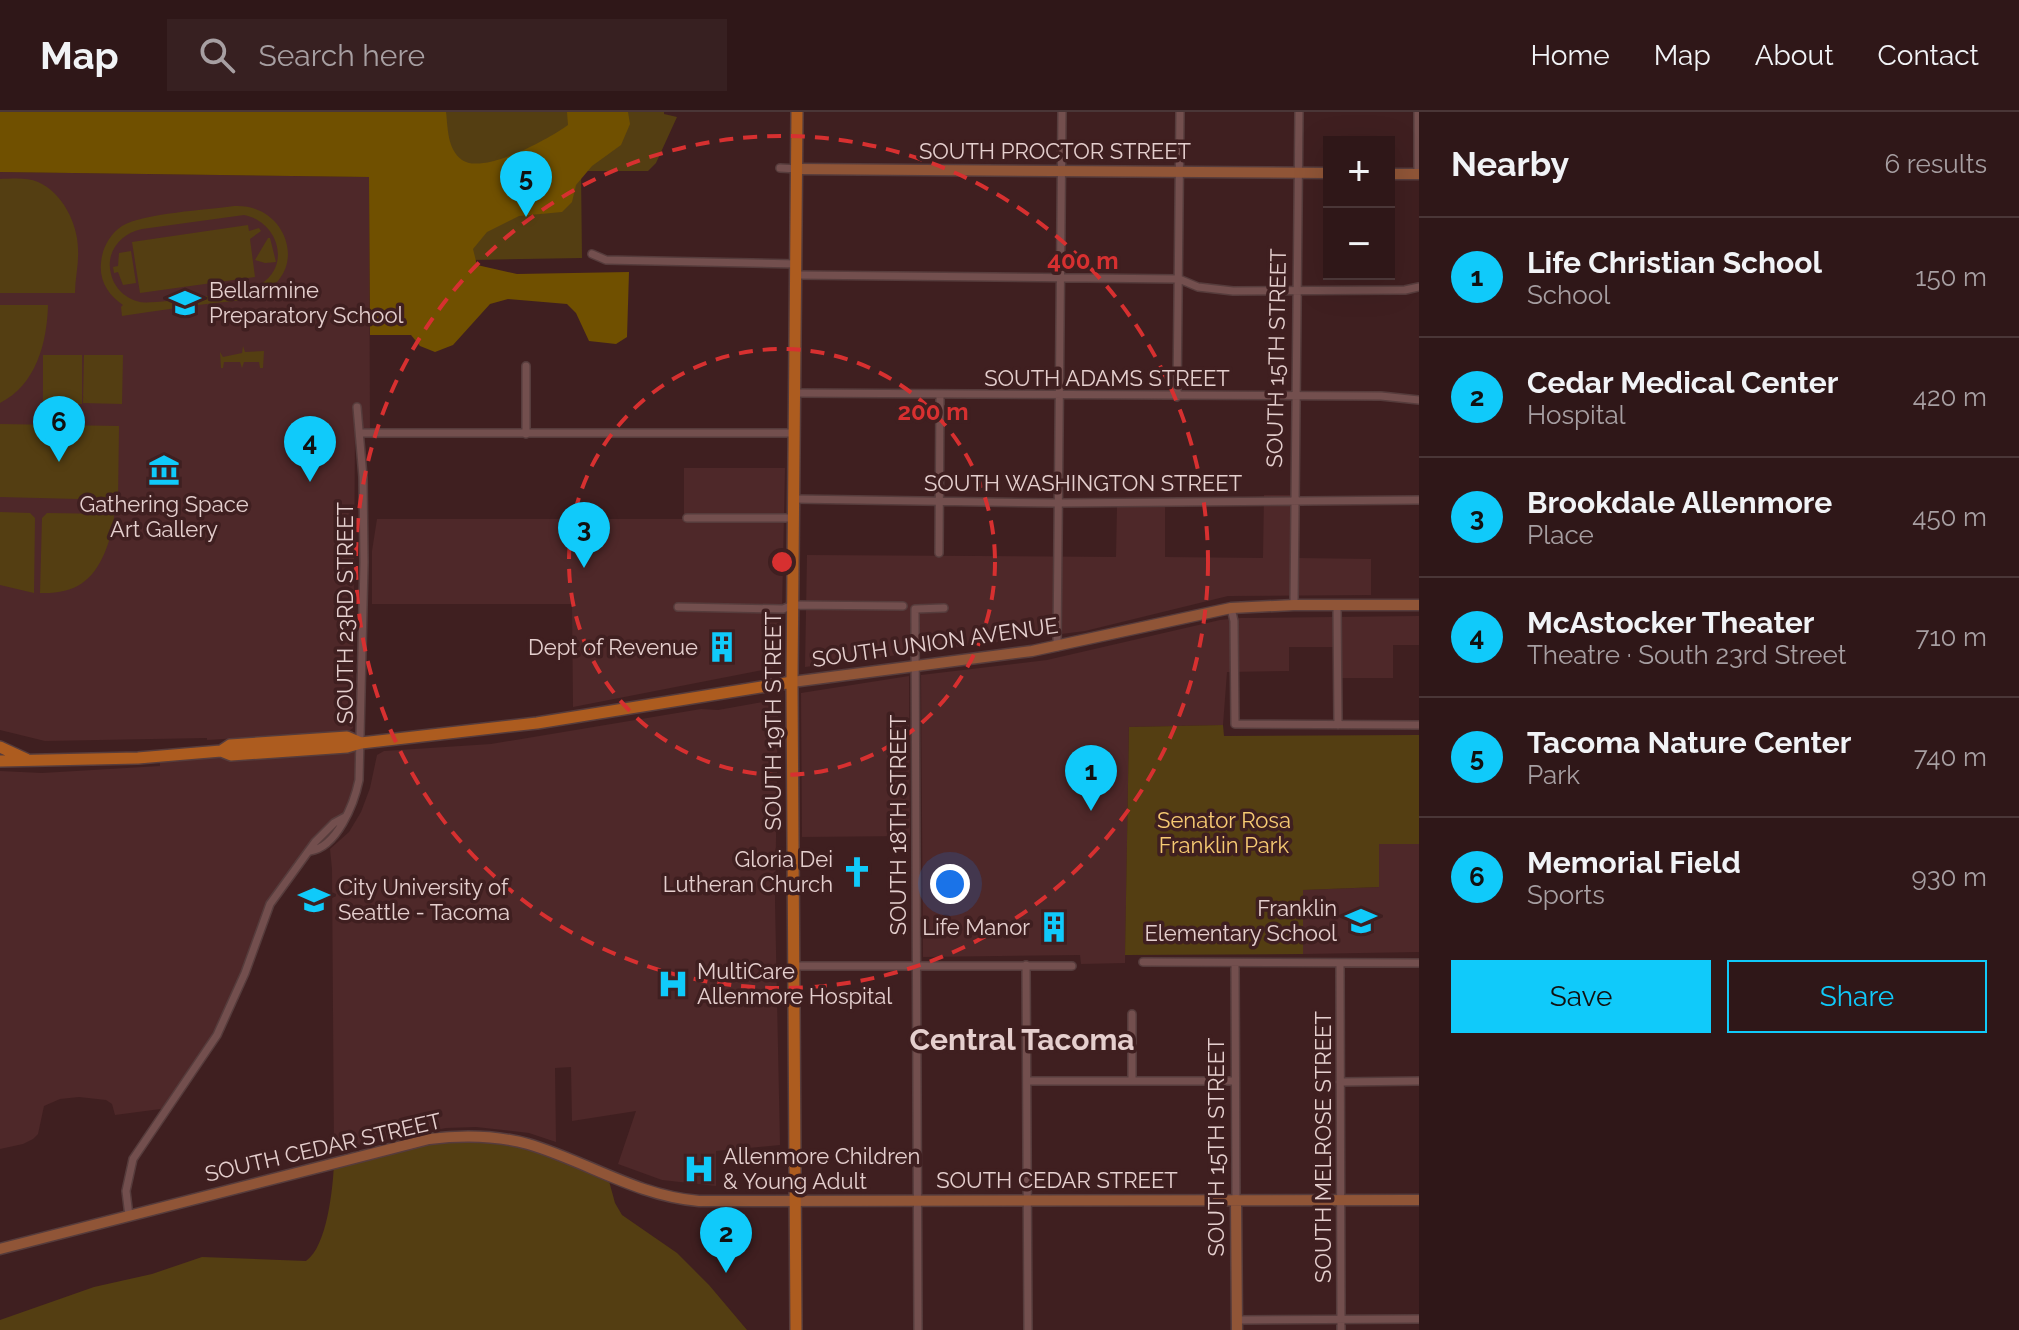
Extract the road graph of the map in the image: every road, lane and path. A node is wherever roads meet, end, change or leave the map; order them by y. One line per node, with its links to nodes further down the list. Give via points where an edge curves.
1 (797, 112): 7 (main road, SOUTH 19TH STREET)
2 (1062, 112): 8 (street)
3 (1180, 112): 9 (street)
4 (1299, 112): 10 (street, SOUTH 15TH STREET)
5 (1418, 112): 13 (street)
6 (780, 168): 7 (street, SOUTH PROCTOR STREET)
7 (798, 169): 8 (main road, SOUTH PROCTOR STREET); 15 (main road, SOUTH 19TH STREET)
8 (1062, 171): 9 (main road, SOUTH PROCTOR STREET); 16 (street)
9 (1180, 172): 10 (main road, SOUTH PROCTOR STREET); 17 (street)
10 (1299, 172): 11 (main road, SOUTH PROCTOR STREET); 19 (street, SOUTH 15TH STREET)
11 (1323, 173)
12 (1395, 174): 13 (main road)
13 (1418, 174)
14 (592, 254): 15 (street, via 606,260)
15 (796, 270): 16 (street); 21 (main road, SOUTH 19TH STREET)
16 (1060, 278): 17 (street); 24 (street)
17 (1179, 279): 19 (street, via 1217,290); 25 (street)
18 (1419, 287): 19 (street)
19 (1296, 290): 23 (street, SOUTH 15TH STREET)
20 (526, 366): 30 (street)
21 (795, 393): 22 (street, SOUTH ADAMS STREET); 29 (main road, SOUTH 19TH STREET)
22 (940, 395): 24 (street, SOUTH ADAMS STREET); 32 (street)
23 (1295, 395): 25 (street, SOUTH ADAMS STREET); 26 (street, SOUTH ADAMS STREET); 34 (street, SOUTH 15TH STREET)
24 (1059, 396): 25 (street, SOUTH ADAMS STREET); 35 (street)
25 (1177, 397)
26 (1419, 400)
27 (357, 407): 28 (street, SOUTH 23RD STREET)
28 (360, 433): 30 (street); 52 (street, SOUTH 23RD STREET)
29 (794, 433): 30 (street); 31 (main road, SOUTH 19TH STREET)
30 (526, 434)
31 (794, 499): 32 (street, SOUTH WASHINGTON STREET); 37 (main road, SOUTH 19TH STREET)
32 (939, 500): 35 (street, SOUTH WASHINGTON STREET); 38 (street)
33 (1419, 500): 34 (street, SOUTH WASHINGTON STREET)
34 (1294, 502): 35 (street, SOUTH WASHINGTON STREET); 40 (street, SOUTH 15TH STREET)
35 (1057, 503): 47 (street)
36 (687, 518): 37 (street)
37 (794, 518): 39 (main road, SOUTH 19TH STREET)
38 (939, 553)
39 (793, 605): 43 (street); 44 (street); 49 (main road, SOUTH 19TH STREET)
40 (1294, 605): 41 (main road, SOUTH UNION AVENUE); 46 (main road, SOUTH UNION AVENUE)
41 (1337, 605): 42 (main road, SOUTH UNION AVENUE); 50 (street)
42 (1419, 605)
43 (903, 606)
44 (678, 607)
45 (944, 608): 48 (street, SOUTH 18TH STREET, via 915,609)
46 (1231, 608): 47 (main road, SOUTH UNION AVENUE); 50 (street, via 1235,724)
47 (1057, 647): 48 (main road, SOUTH UNION AVENUE)
48 (916, 665): 49 (main road, SOUTH UNION AVENUE); 60 (street, SOUTH 18TH STREET)
49 (792, 682): 52 (main road, SOUTH UNION AVENUE, via 560,720); 62 (main road, SOUTH 19TH STREET)
50 (1338, 725): 51 (street)
51 (1419, 725)
52 (361, 743): 54 (main road, SOUTH UNION AVENUE, via 231,755 221,751); 76 (street, SOUTH 23RD STREET, via 357,790 345,817 321,836 270,904 211,1045 133,1159 126,1191)
53 (0, 747): 54 (main road, SOUTH UNION AVENUE)
54 (26, 759): 55 (main road, SOUTH UNION AVENUE)
55 (0, 761)
56 (1143, 962): 57 (street)
57 (1235, 963): 58 (street); 67 (street, SOUTH 15TH STREET)
58 (1340, 963): 59 (street); 69 (street, SOUTH MELROSE STREET)
59 (1419, 963)
60 (916, 965): 61 (street); 62 (street); 73 (street, SOUTH 18TH STREET)
61 (1026, 965): 63 (street); 65 (street)
62 (793, 966): 70 (main road, SOUTH 19TH STREET)
63 (1072, 966)
64 (1132, 1014): 66 (street)
65 (1027, 1081): 66 (street); 74 (street)
66 (1132, 1081): 67 (street)
67 (1235, 1081): 71 (street, SOUTH 15TH STREET)
68 (1419, 1081): 69 (street)
69 (1340, 1082): 75 (street, SOUTH MELROSE STREET)
70 (794, 1200): 73 (main road, SOUTH CEDAR STREET); 76 (main road, SOUTH CEDAR STREET, via 674,1198 526,1143 462,1136 429,1139); 81 (main road, SOUTH 19TH STREET)
71 (1236, 1200): 74 (main road, SOUTH CEDAR STREET); 75 (main road, SOUTH CEDAR STREET); 80 (main road, SOUTH 15TH STREET)
72 (1419, 1200): 75 (main road, SOUTH CEDAR STREET)
73 (918, 1201): 74 (main road, SOUTH CEDAR STREET); 82 (street, SOUTH 18TH STREET)
74 (1027, 1201): 83 (street)
75 (1341, 1201): 78 (street, SOUTH MELROSE STREET)
76 (129, 1216): 77 (main road, SOUTH CEDAR STREET)
77 (0, 1249)
78 (1341, 1319): 79 (street); 80 (street); 84 (street, SOUTH MELROSE STREET)
79 (1419, 1319)
80 (1237, 1325)
81 (796, 1330)
82 (918, 1330)
83 (1028, 1330)
84 (1341, 1330)

